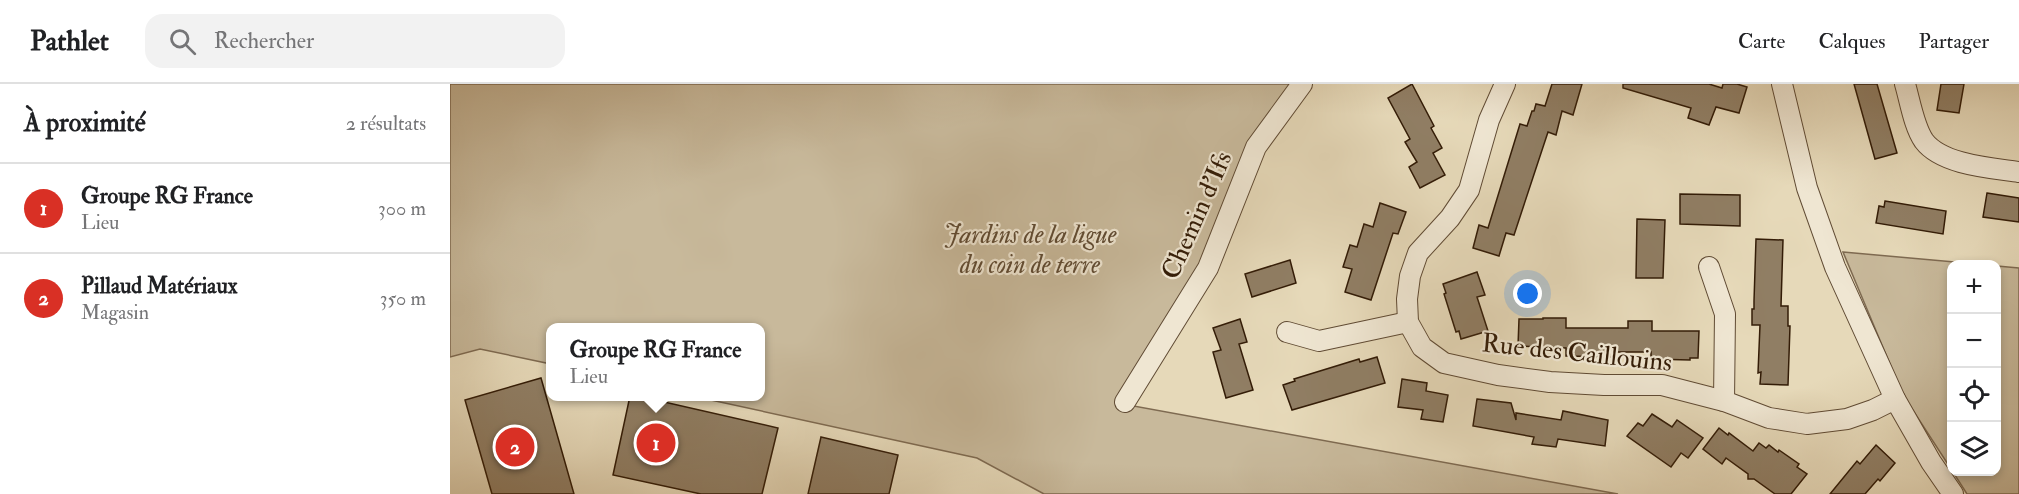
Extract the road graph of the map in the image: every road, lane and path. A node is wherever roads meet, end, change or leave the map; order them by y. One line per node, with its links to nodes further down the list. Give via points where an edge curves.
1 (1302, 84): 11 (street, Chemin d'Ifs, via 1256,147 1208,268)
2 (1504, 84): 7 (street, via 1469,190 1418,254 1410,276)
3 (1782, 84): 9 (street, via 1807,188 1824,239)
4 (1905, 84): 5 (street, via 1924,141 1938,153 1965,163)
5 (2019, 172)
6 (1709, 267): 10 (street, via 1725,314)
7 (1408, 322): 8 (street, via 1319,341); 10 (street, Rue des Caillouins, via 1422,347 1444,363 1550,382 1662,385)
8 (1287, 332)
9 (1894, 399): 10 (street, Rue des Caillouins, via 1847,419 1807,424 1769,418); 12 (street)
10 (1724, 401)
11 (1125, 402)
12 (1953, 494)

